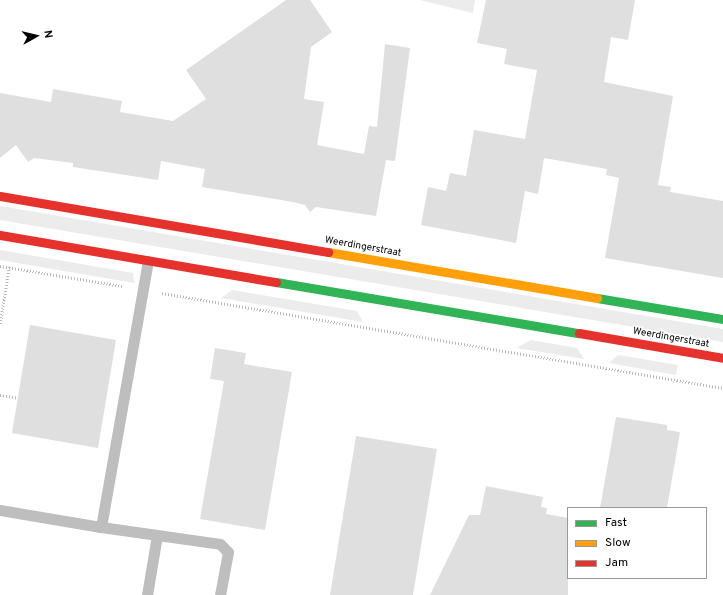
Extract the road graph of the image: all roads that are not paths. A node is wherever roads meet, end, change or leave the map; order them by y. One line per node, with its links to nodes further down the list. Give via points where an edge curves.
1 (0, 196): 4 (main road, Weerdingerstraat)
2 (0, 235): 3 (main road, Weerdingerstraat)
3 (148, 260): 5 (main road, Weerdingerstraat); 7 (lane)
4 (723, 319)
5 (723, 358)
6 (0, 510): 7 (lane)
7 (101, 527): 8 (lane)
8 (157, 535): 9 (lane); 10 (lane, via 220,544 228,552)
9 (147, 595)
10 (220, 595)

